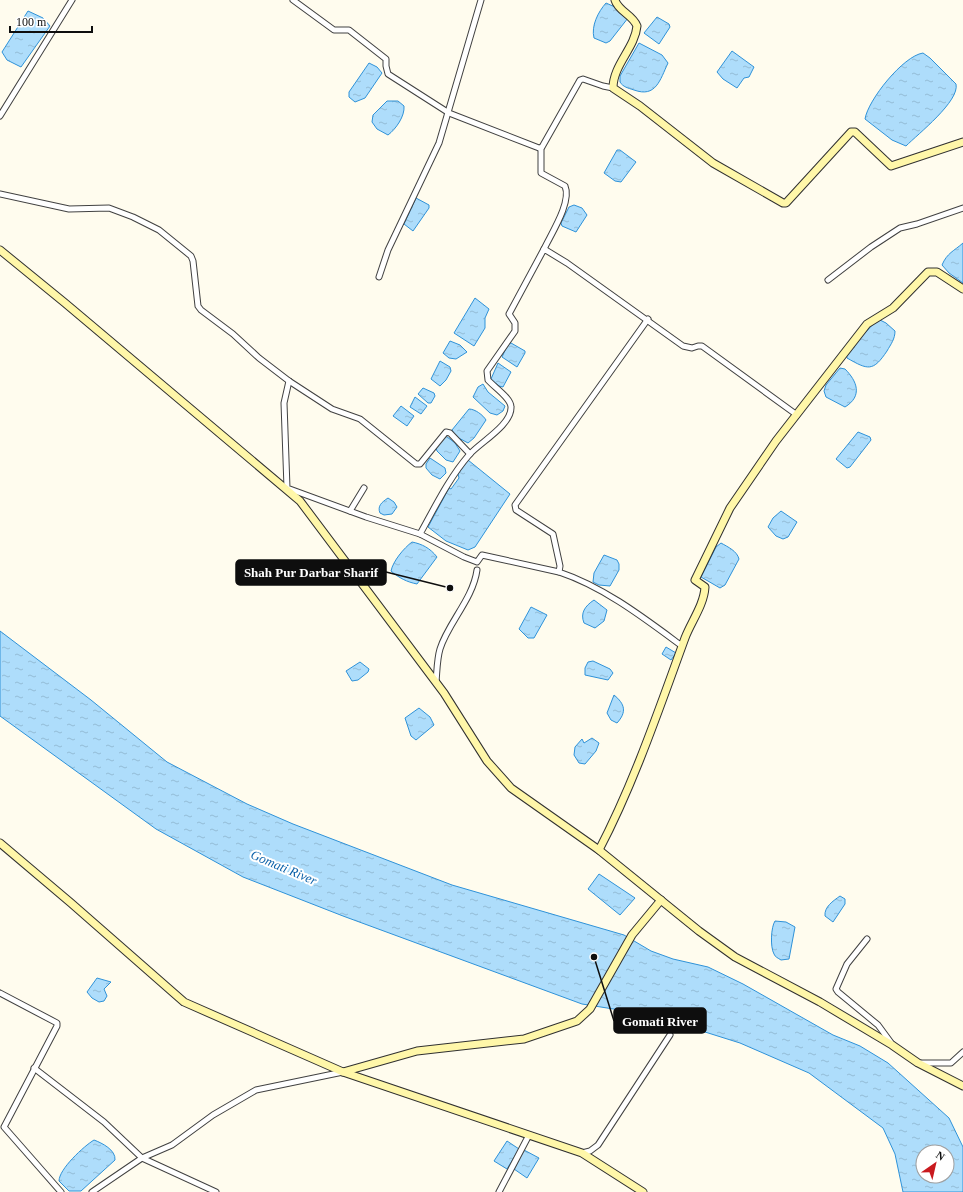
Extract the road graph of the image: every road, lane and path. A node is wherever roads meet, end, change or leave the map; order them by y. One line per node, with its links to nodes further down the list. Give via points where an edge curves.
1 (72, 0): 7 (street)
2 (293, 0): 6 (street, via 334,30 349,30 386,59 388,74)
3 (481, 0): 6 (street)
4 (615, 0): 5 (street, via 637,26 632,44 614,79)
5 (613, 88): 8 (street, via 713,163 784,203 851,132 855,132 891,166); 9 (street, via 580,80)
6 (449, 113): 9 (street); 14 (street, via 439,143 388,250)
7 (0, 116)
8 (963, 142)
9 (541, 148): 12 (street, via 541,173 565,186 567,194)
10 (0, 194): 18 (street, via 69,209 109,208 159,230 191,256 198,306 201,310)
11 (963, 208): 15 (street, via 900,228)
12 (544, 249): 17 (street); 20 (street, via 509,314 514,323 514,330 487,371 488,380 512,406 510,412 499,429)
13 (0, 250): 21 (street)
14 (379, 277)
15 (828, 280)
16 (963, 289): 19 (street, via 937,272 928,272 893,308 867,324)
17 (648, 319): 19 (street, via 683,346 702,346); 26 (street, via 514,506 516,510 553,534)
18 (289, 381): 20 (street, via 332,409 360,420 416,464 420,464 446,432); 21 (street, via 284,403)
19 (797, 415): 27 (street, via 730,508 695,580 705,587 704,595)
20 (470, 454): 24 (street, via 443,491)
21 (287, 488): 23 (street); 28 (street, via 311,514)
22 (364, 488): 23 (street)
23 (350, 511): 24 (street)
24 (420, 534): 26 (street, via 477,562 482,554)
25 (477, 570): 28 (street, via 464,604 440,648)
26 (559, 572): 27 (street, via 636,613)
27 (682, 646): 30 (street, via 626,792)
28 (436, 682): 30 (street, via 487,761 511,788)
29 (0, 843): 39 (street, via 184,1002)
30 (599, 850): 31 (street)
31 (661, 900): 35 (street, via 736,957 820,1002); 39 (street, via 632,935 590,1009 578,1021 524,1039 417,1051)
32 (867, 939): 35 (street, via 847,964 836,989 878,1025)
33 (0, 993): 38 (street, via 57,1023)
34 (670, 1035): 42 (street, via 598,1145)
35 (892, 1045): 37 (street)
36 (963, 1052): 37 (street, via 951,1063)
37 (918, 1063): 40 (street)
38 (34, 1068): 43 (street, via 104,1122); 44 (street, via 4,1127)
39 (343, 1072): 41 (street); 43 (street, via 256,1090 213,1115 172,1145)
40 (963, 1086)
41 (529, 1135): 42 (street); 47 (street)
42 (582, 1153): 48 (street)
43 (142, 1158): 45 (street); 46 (street)
44 (61, 1192)
45 (92, 1192)
46 (216, 1192)
47 (499, 1192)
48 (643, 1192)

